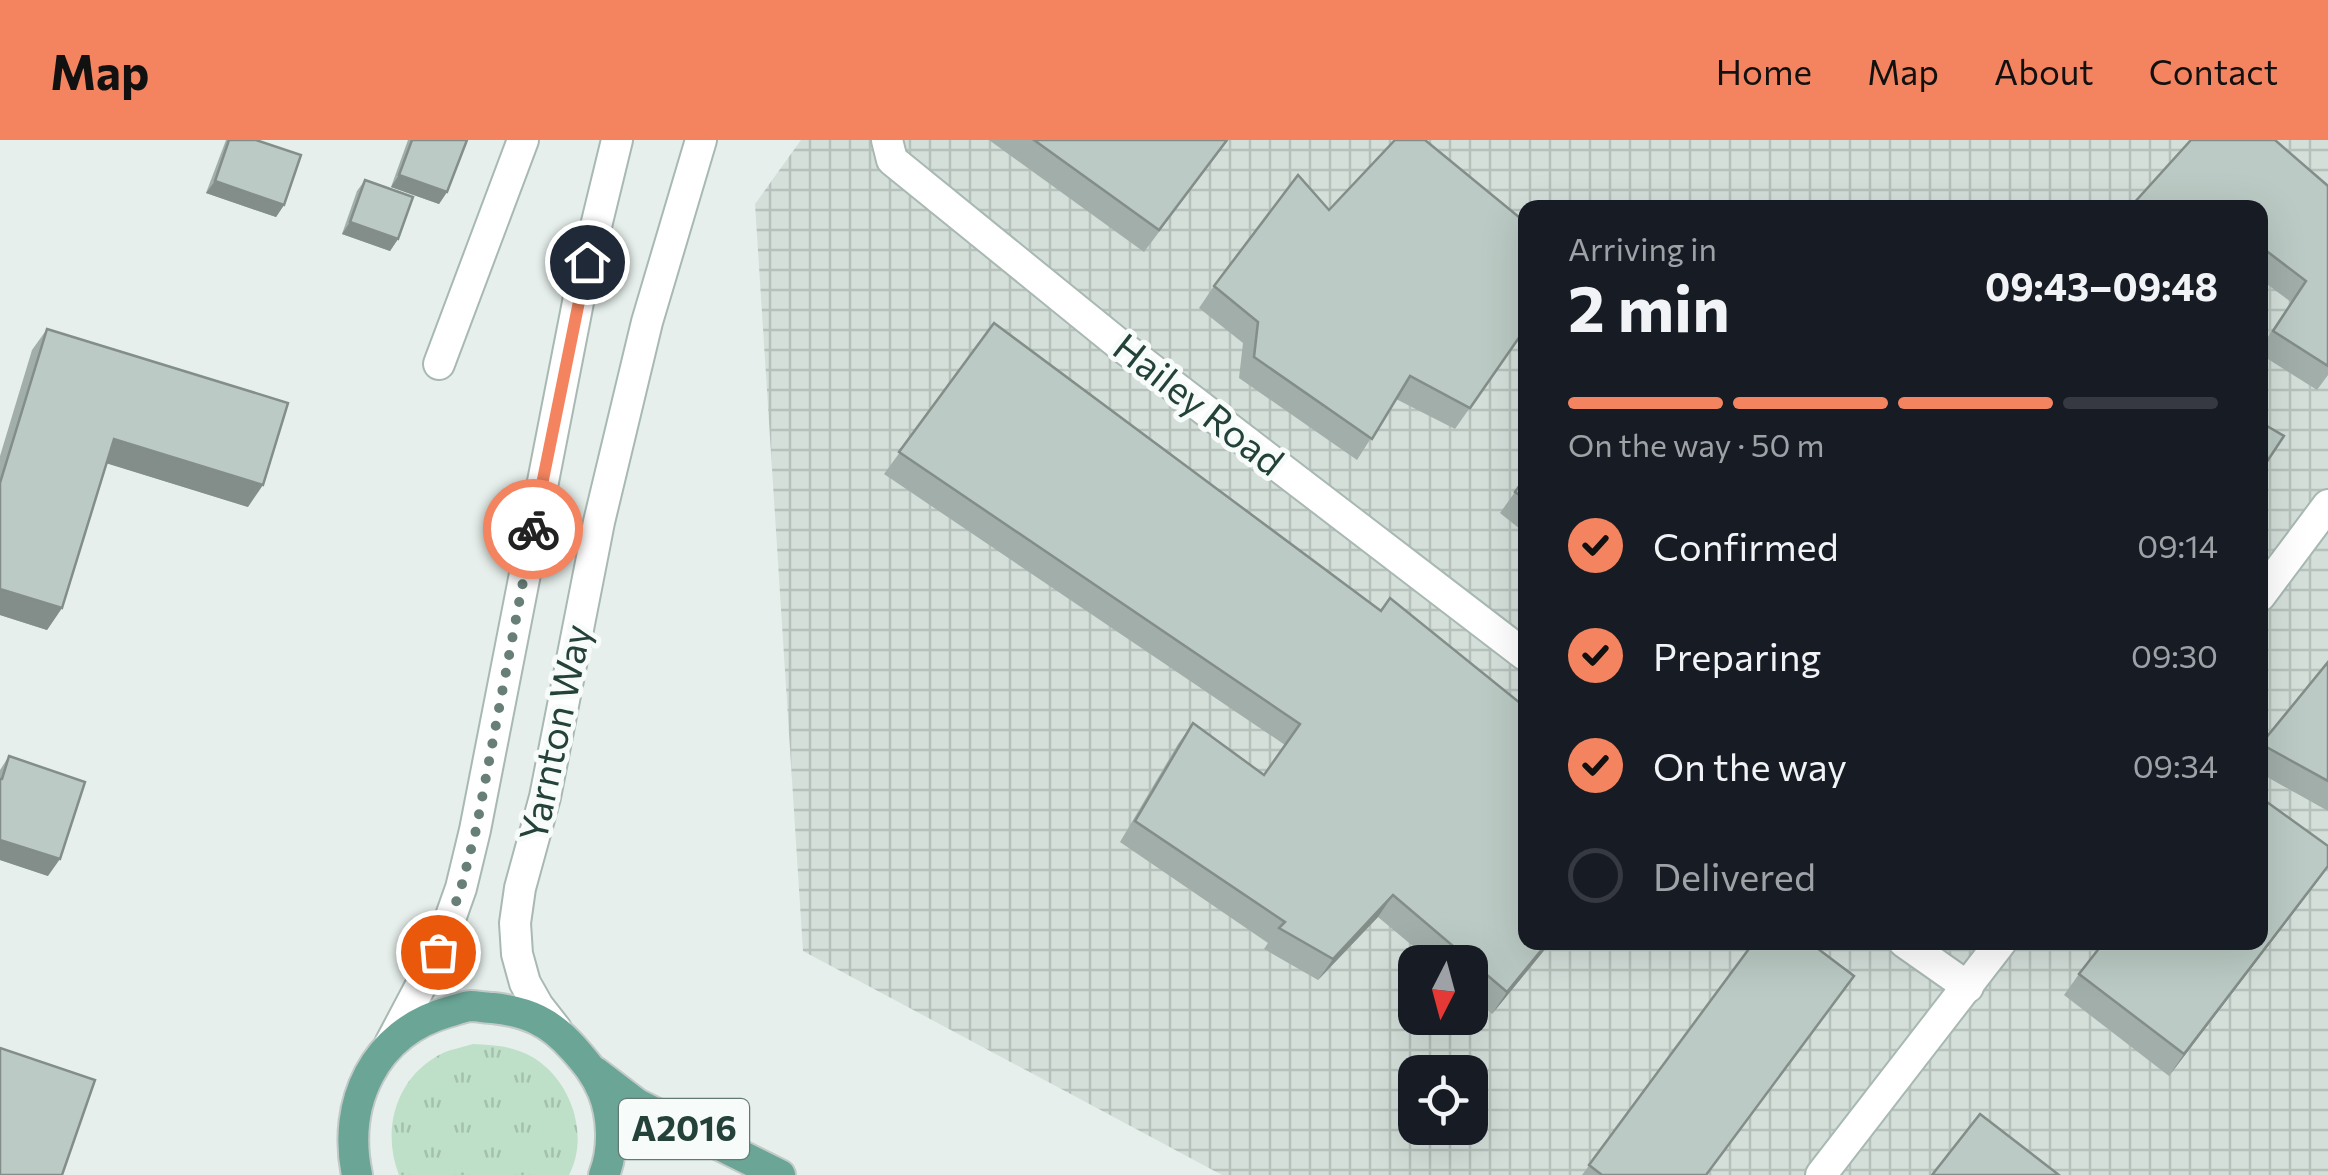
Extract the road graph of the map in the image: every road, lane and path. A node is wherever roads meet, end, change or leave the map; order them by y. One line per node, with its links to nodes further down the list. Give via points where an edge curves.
1 (523, 140): 5 (street)
2 (617, 140): 13 (street, Yarnton Way, via 580,292 471,849 438,952)
3 (701, 140): 12 (street, Yarnton Way, via 647,322 520,888 517,954 526,983)
4 (887, 140): 8 (street, Hailey Road, via 892,160 1120,345)
5 (443, 353)
6 (2328, 505): 7 (street)
7 (2268, 585)
8 (1518, 650)
9 (1915, 950): 11 (street)
10 (1996, 950): 11 (street)
11 (1968, 987): 18 (street)
12 (556, 1029): 13 (main road, via 515,1010 470,1006 426,1018); 14 (main road)
13 (390, 1044): 15 (main road, via 368,1075 355,1112)
14 (595, 1072): 16 (main road, via 611,1136); 17 (main road, A2016, via 637,1104)
15 (356, 1174)
16 (604, 1175)
17 (780, 1175)
18 (1821, 1175)

